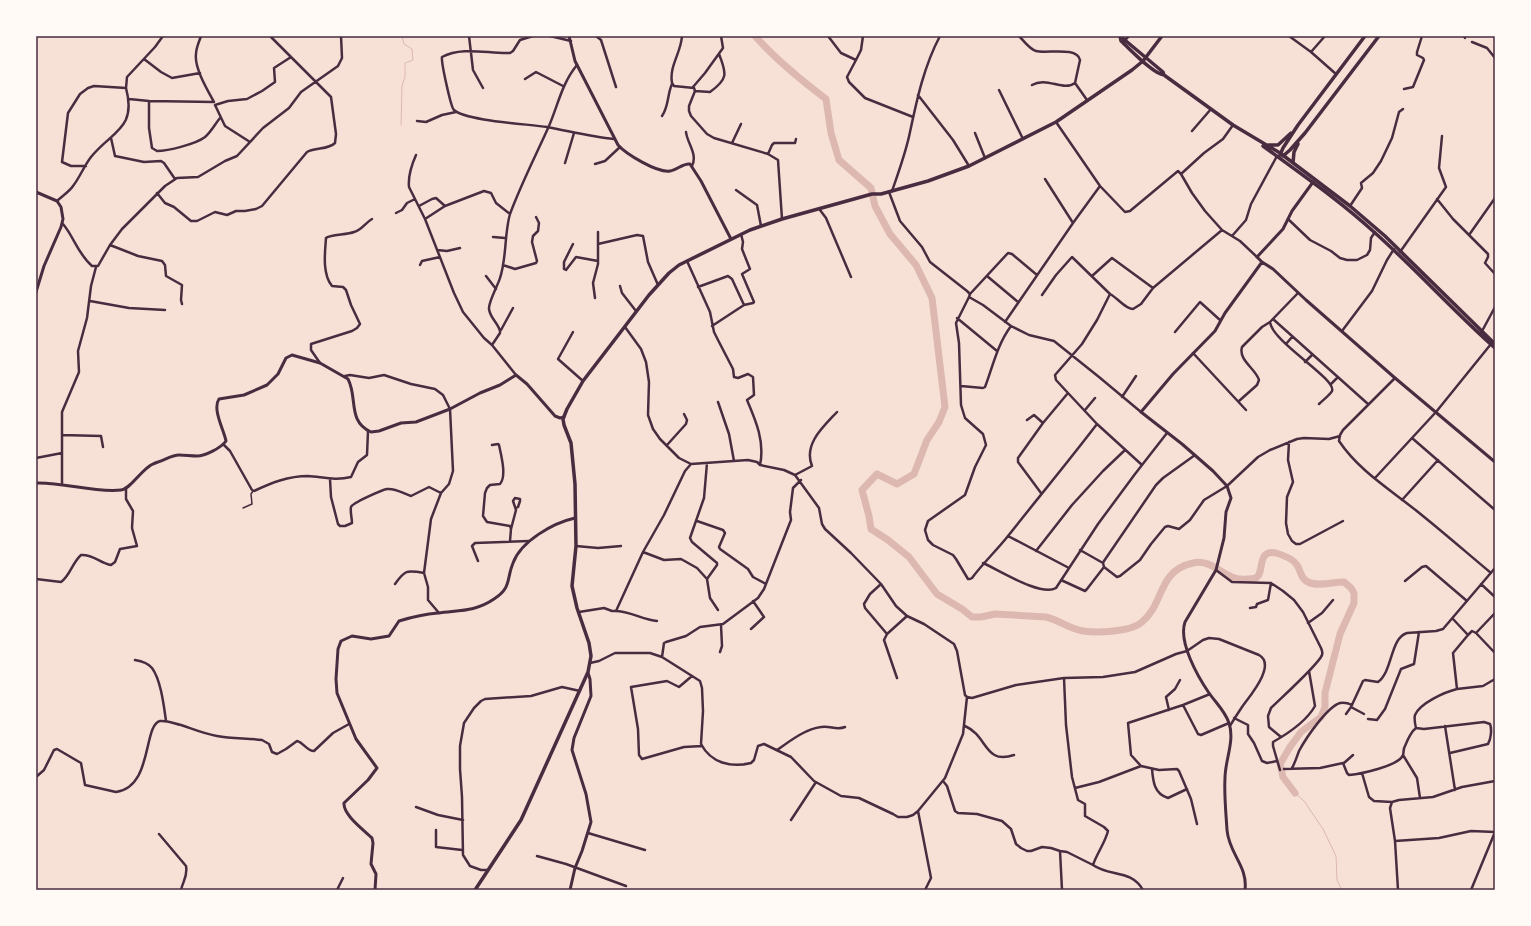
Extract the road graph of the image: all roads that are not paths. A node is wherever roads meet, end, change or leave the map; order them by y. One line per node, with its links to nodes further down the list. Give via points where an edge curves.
1 (202, 36): 36 (street, via 196,57)
2 (270, 36): 30 (street)
3 (341, 36): 39 (street, via 340,63)
4 (469, 36): 27 (street)
5 (533, 36): 27 (street, via 520,40 510,53)
6 (550, 36): 25 (street)
7 (569, 36): 25 (street)
8 (596, 36): 44 (street, via 601,40)
9 (682, 36): 40 (street, via 672,67)
10 (721, 36): 29 (street, via 723,48)
11 (828, 36): 33 (street, via 841,53)
12 (864, 36): 33 (street)
13 (940, 36): 51 (street)
14 (1019, 36): 41 (street, via 1036,51 1068,52 1078,56 1080,59)
15 (1120, 36): 24 (main road); 34 (main road, via 1121,40)
16 (1129, 36): 24 (street)
17 (1162, 36): 34 (main road)
18 (1289, 36): 28 (street)
19 (1325, 36): 28 (street)
20 (1365, 36): 37 (main road)
21 (1380, 36): 72 (main road)
22 (1422, 36): 48 (street, via 1417,55 1424,60 1413,86)
23 (161, 37): 32 (street)
24 (1125, 40): 34 (main road)
25 (571, 41): 35 (street)
26 (1472, 42): 31 (street, via 1487,48)
27 (471, 51): 47 (street, via 473,70); 58 (street, via 446,55 441,59 451,106)
28 (1312, 52): 37 (street)
29 (719, 54): 45 (street); 50 (street, via 725,68 722,82 710,92)
30 (291, 57): 39 (street); 55 (street, via 274,68 275,82 262,91 247,99)
31 (1495, 58)
32 (144, 59): 36 (street, via 172,78); 46 (street, via 127,77)
33 (856, 60): 60 (street, via 847,77 850,84 865,98)
34 (1144, 60): 53 (main road); 56 (main road, via 1160,74)
35 (577, 65): 43 (street); 75 (street)
36 (200, 73): 55 (street)
37 (1336, 74): 66 (main road)
38 (525, 79): 43 (street, via 536,72)
39 (315, 81): 78 (street, via 300,92 289,108 263,128); 100 (street, via 331,97 336,142 331,146 307,152 260,207 245,211 236,210 228,215 215,212 197,221 191,221 165,203)
40 (672, 83): 45 (street, via 677,86); 59 (street, via 666,110)
41 (1076, 83): 42 (street, via 1068,87 1040,82); 53 (street)
42 (1032, 85)
43 (563, 86): 67 (street)
44 (616, 87)
45 (693, 87): 50 (street)
46 (126, 88): 52 (street); 89 (street, via 90,87 80,94 70,109 62,162 71,166)
47 (482, 88)
48 (1404, 88)
49 (999, 90): 77 (street)
50 (695, 91): 79 (street, via 689,106 691,116 710,136)
51 (918, 94): 60 (street); 91 (street)
52 (129, 99): 54 (street); 74 (street, via 130,105 124,122)
53 (1087, 100): 63 (main road)
54 (149, 101): 55 (street); 61 (street, via 149,133 152,148 157,151 199,140 206,136)
55 (214, 104): 61 (street)
56 (1212, 108): 65 (main road); 68 (street)
57 (1403, 109): 107 (street, via 1399,112 1392,138 1381,160 1373,173 1362,183 1362,188)
58 (456, 112): 62 (street, via 426,122); 67 (street, via 488,120)
59 (662, 116)
60 (912, 117): 98 (street, via 906,149)
61 (220, 118): 78 (street, via 227,128)
62 (417, 121)
63 (1056, 122): 77 (main road); 96 (street)
64 (741, 124): 79 (street)
65 (1233, 125): 80 (main road); 92 (street, via 1226,137)
66 (1298, 125): 80 (main road, via 1280,144); 84 (main road)
67 (548, 127): 70 (street); 111 (street)
68 (1192, 131)
69 (686, 132): 90 (street, via 694,157)
70 (574, 133): 75 (street); 86 (street)
71 (975, 133): 85 (street)
72 (1306, 133): 84 (main road); 87 (main road, via 1294,152)
73 (1442, 136): 103 (street, via 1439,168 1446,187)
74 (111, 138): 89 (street); 93 (street, via 116,156 144,162 161,161)
75 (614, 139): 81 (street)
76 (796, 139): 82 (street, via 795,143 774,143)
77 (1023, 139): 85 (main road)
78 (250, 142): 93 (street, via 237,156 201,176)
79 (732, 143): 82 (street)
80 (1264, 146): 84 (main road); 84 (main road)
81 (620, 147): 88 (street, via 605,161); 90 (street, via 639,160 663,171 672,171 688,164)
82 (768, 154): 116 (street, via 779,162)
83 (416, 155): 102 (street, via 409,182)
84 (1280, 155): 87 (main road); 95 (main road); 125 (street, via 1251,204 1246,220)
85 (985, 158): 91 (main road)
86 (565, 163)
87 (1293, 163): 107 (main road)
88 (595, 164)
89 (86, 166): 104 (street, via 72,187)
90 (692, 166): 128 (street)
91 (969, 166): 98 (main road)
92 (1181, 174): 96 (street, via 1176,171 1127,212); 120 (street, via 1200,205)
93 (175, 179): 100 (street)
94 (1045, 179): 117 (street)
95 (1313, 182): 109 (main road); 115 (street)
96 (1100, 186): 117 (street)
97 (736, 190): 119 (street, via 756,205)
98 (891, 191): 108 (main road, via 872,194); 159 (street, via 900,221 922,247 930,262)
99 (36, 192): 104 (street)
100 (157, 193): 129 (street)
101 (1495, 198): 124 (street)
102 (415, 199): 105 (street); 110 (street)
103 (1437, 199): 124 (street); 135 (street)
104 (57, 201): 118 (street, via 62,212)
105 (419, 206): 106 (street, via 436,198); 114 (street)
106 (445, 206): 111 (street, via 485,191 491,193 496,203); 114 (street)
107 (1350, 206): 109 (street); 133 (main road)
108 (820, 210): 116 (main road); 149 (street, via 826,218)
109 (1347, 210): 122 (main road)
110 (396, 213)
111 (510, 214): 127 (street)
112 (536, 217): 142 (street, via 538,231 532,242 536,264 515,269)
113 (372, 219): 192 (street, via 356,232 326,238 325,263 330,282 332,286 343,287 346,290 360,324 352,331 311,344 311,350)
114 (425, 219): 134 (street)
115 (1288, 219): 122 (street, via 1310,240 1347,260 1357,260 1367,255); 137 (street, via 1280,233)
116 (782, 220): 119 (main road)
117 (1072, 223): 144 (street)
118 (62, 224): 143 (street, via 67,228 84,258); 155 (street)
119 (761, 227): 123 (main road)
120 (1222, 230): 125 (street); 153 (street)
121 (598, 232): 131 (street)
122 (1375, 232): 133 (main road)
123 (741, 234): 128 (main road); 164 (street, via 742,249 750,269 742,274 754,302)
124 (1469, 235): 145 (street, via 1488,254 1485,264)
125 (1232, 236): 137 (street)
126 (493, 237): 127 (street)
127 (506, 238): 142 (street)
128 (731, 239): 139 (main road)
129 (110, 244): 143 (street); 163 (street, via 138,256 162,260 166,276 182,285)
130 (574, 244): 138 (street, via 564,262 564,269 566,270 576,257)
131 (598, 244): 138 (street); 151 (street, via 637,235 643,236 648,262)
132 (460, 248): 134 (street)
133 (1395, 249): 135 (main road); 178 (street, via 1372,291)
134 (436, 250): 136 (street)
135 (1399, 253): 181 (main road)
136 (440, 257): 141 (street, via 422,261); 185 (street, via 463,312)
137 (1257, 257): 140 (street)
138 (598, 261): 160 (street, via 593,283)
139 (687, 261): 151 (main road, via 669,273); 152 (street)
140 (1262, 262): 156 (street); 171 (street)
141 (420, 265)
142 (503, 265): 154 (street)
143 (96, 267): 161 (street)
144 (1037, 274): 147 (street, via 1008,253); 162 (street)
145 (1495, 274)
146 (486, 276): 154 (street)
147 (987, 276): 159 (street); 162 (street)
148 (1092, 276): 153 (street, via 1112,258); 157 (street); 158 (street, via 1072,257)
149 (851, 277)
150 (620, 286): 168 (street, via 622,293)
151 (658, 286): 168 (main road)
152 (698, 287): 164 (street, via 728,276 732,279); 174 (street, via 710,312)
153 (1153, 288): 157 (street, via 1141,304 1133,309 1129,309)
154 (496, 289): 177 (street, via 489,307 490,314)
155 (36, 292)
156 (1298, 293): 170 (street); 178 (street)
157 (1110, 294): 190 (street, via 1090,332)
158 (1042, 295)
159 (970, 296): 169 (street); 172 (street)
160 (595, 298)
161 (90, 301): 167 (street, via 129,308); 221 (street, via 78,351 79,372 63,409)
162 (1018, 302): 172 (street)
163 (182, 304)
164 (744, 305): 174 (street)
165 (1495, 306): 181 (street)
166 (513, 308): 177 (street)
167 (165, 310)
168 (636, 311): 176 (main road)
169 (957, 318): 187 (street); 200 (street)
170 (1272, 319): 173 (street); 182 (street)
171 (1220, 320): 180 (street, via 1200,302); 188 (street, via 1215,331)
172 (1005, 322): 175 (street)
173 (1270, 322): 183 (street, via 1272,331); 204 (street, via 1242,347 1243,356 1259,380)
174 (712, 326): 238 (street, via 733,369 734,377 748,374 752,377 754,395 747,400 762,446)
175 (1011, 326): 187 (street); 190 (street, via 1035,337 1052,340)
176 (625, 327): 198 (main road); 227 (street, via 641,348 646,362 651,424 656,435)
177 (500, 331): 185 (street)
178 (1342, 331): 197 (street)
179 (573, 332): 198 (street, via 558,359)
180 (1175, 332)
181 (1481, 333): 184 (main road)
182 (1292, 337): 183 (street); 189 (street)
183 (1286, 344): 191 (street)
184 (1493, 344): 186 (main road); 213 (street)
185 (492, 345): 193 (street)
186 (1495, 348)
187 (997, 351): 200 (street, via 985,387)
188 (1193, 353): 204 (street); 212 (street)
189 (1312, 355): 191 (street); 196 (street)
190 (1072, 356): 201 (street, via 1055,375 1056,380); 202 (street)
191 (1305, 362): 199 (street)
192 (320, 363): 194 (street); 225 (street, via 288,356 278,374 267,385 244,395 219,399 218,416 226,441)
193 (516, 374): 208 (street, via 500,385); 215 (street, via 555,416)
194 (345, 376): 208 (street, via 369,378 384,375 435,389 443,395); 219 (street, via 350,382 355,417)
195 (1136, 376): 202 (street)
196 (1338, 378): 199 (street); 207 (street)
197 (1395, 378): 207 (street); 213 (street)
198 (583, 381): 215 (main road)
199 (1331, 384): 206 (street, via 1332,392)
200 (961, 386): 268 (street, via 964,417 983,434 986,446 965,495 928,521 925,530 928,540 956,559 969,579)
201 (1068, 393): 209 (street); 217 (street)
202 (1122, 396): 212 (street)
203 (1095, 398): 209 (street)
204 (1239, 401): 210 (street)
205 (718, 402): 234 (street, via 729,434)
206 (1319, 404)
207 (1368, 404): 222 (street)
208 (450, 409): 219 (street, via 416,422 397,424 379,431); 249 (street, via 452,471 447,487)
209 (1085, 410): 218 (street)
210 (1246, 410)
211 (838, 412): 240 (street, via 811,444 812,466)
212 (1140, 412): 220 (street)
213 (1436, 412): 223 (street); 235 (street)
214 (684, 414): 227 (street, via 686,424)
215 (564, 418): 255 (main road, via 571,443)
216 (1027, 420): 217 (street, via 1034,415)
217 (1043, 423): 250 (street, via 1018,460)
218 (1097, 424): 229 (street); 250 (street)
219 (368, 431): 242 (street, via 368,452 358,462 352,476)
220 (1167, 434): 231 (street); 239 (street)
221 (62, 435): 228 (street, via 101,436); 230 (street)
222 (1340, 436): 224 (street, via 1321,440 1304,438); 241 (street, via 1339,441 1345,450)
223 (1412, 438): 233 (street); 241 (street)
224 (1290, 441): 246 (street, via 1258,457); 257 (street, via 1288,464 1293,482 1287,497 1285,516 1286,530 1292,540 1300,544)
225 (223, 444): 247 (street, via 198,456 179,455 150,465); 248 (street, via 230,451)
226 (492, 445): 258 (street, via 499,445 503,478 500,484 490,485 486,490 483,516 486,521 509,526)
227 (667, 445): 237 (street, via 679,458)
228 (103, 447)
229 (1125, 450): 239 (street); 265 (street, via 1072,505)
230 (62, 453): 232 (street); 245 (street)
231 (1196, 455): 246 (street); 269 (street, via 1156,485)
232 (36, 458)
233 (1438, 460): 251 (street); 254 (street)
234 (734, 461): 236 (street); 238 (street, via 748,460)
235 (1495, 462)
236 (707, 463): 237 (street); 256 (street, via 704,498)
237 (691, 464): 266 (street)
238 (760, 465): 240 (street)
239 (1142, 465): 264 (street)
240 (795, 475): 243 (street)
241 (1375, 478): 251 (street)
242 (330, 479): 248 (street, via 295,477 273,482); 249 (street, via 330,497 340,526 352,523 353,503 379,492 390,489 412,496 429,487)
243 (801, 480): 282 (street, via 793,488 791,520); 283 (street, via 819,508 825,529)
244 (36, 483): 245 (street)
245 (62, 484): 247 (street, via 107,490)
246 (1227, 486): 270 (street, via 1204,500 1190,520 1179,529 1165,527 1140,560 1120,576); 273 (street, via 1231,500 1226,512 1224,538)
247 (126, 489): 276 (street, via 126,500 133,511 132,528 137,546 120,549 112,565 92,556 81,555 61,582)
248 (253, 491): 252 (street, via 252,504)
249 (441, 493): 274 (street, via 430,521)
250 (1041, 493): 259 (street)
251 (1402, 500): 275 (street)
252 (243, 508)
253 (516, 508): 258 (street)
254 (1495, 510)
255 (575, 518): 261 (street, via 558,524); 262 (main road)
256 (697, 521): 277 (street, via 690,539 717,565); 282 (street, via 723,530 725,533 720,549 748,569 753,577)
257 (1343, 521)
258 (511, 530): 260 (street)
259 (1008, 536): 265 (street); 268 (street)
260 (510, 541): 261 (street); 267 (street, via 473,544)
261 (529, 541): 293 (street, via 515,558 507,586 495,598 467,611)
262 (576, 546): 263 (street); 292 (main road, via 572,586)
263 (621, 546)
264 (1080, 550): 269 (street); 271 (street)
265 (1036, 551): 271 (street)
266 (643, 552): 277 (street, via 664,560 684,560 697,568); 291 (street)
267 (478, 561)
268 (983, 563): 278 (street, via 1044,589 1054,589)
269 (1103, 563): 270 (street)
270 (1104, 567): 278 (street, via 1085,591)
271 (1069, 568): 278 (street)
272 (1495, 568): 275 (street)
273 (1216, 570): 280 (street, via 1232,582); 305 (street, via 1184,627)
274 (424, 572): 281 (street, via 405,572); 293 (street, via 428,600)
275 (1491, 573): 284 (street)
276 (36, 579)
277 (706, 579): 290 (street, via 710,598)
278 (1061, 580)
279 (1405, 581): 288 (street, via 1426,566)
280 (1271, 583): 289 (street, via 1268,600); 298 (street, via 1294,600)
281 (395, 584)
282 (766, 584): 287 (street, via 760,596)
283 (881, 584): 295 (street, via 896,606); 303 (street, via 864,604)
284 (1481, 584): 285 (street); 288 (street)
285 (1495, 597)
286 (1333, 600): 298 (street, via 1322,614)
287 (753, 601): 299 (street); 300 (street, via 764,617)
288 (1467, 601): 296 (street)
289 (1250, 608)
290 (718, 610)
291 (615, 611): 292 (street, via 604,608); 297 (street)
292 (579, 612): 310 (main road, via 587,636)
293 (439, 613): 330 (street, via 399,621 389,636 352,636 341,641 338,649 336,688)
294 (1495, 613): 302 (street)
295 (907, 616): 303 (street); 321 (street, via 954,644)
296 (1453, 619): 301 (street, via 1441,630); 304 (street)
297 (657, 621)
298 (1308, 623): 311 (street, via 1322,652)
299 (721, 625): 306 (street); 308 (street, via 700,628 664,643)
300 (751, 629)
301 (1418, 632): 323 (street, via 1405,633 1401,636 1385,675 1378,682 1363,681); 328 (street, via 1414,664 1401,669 1383,713 1376,721)
302 (1476, 633): 304 (street, via 1472,631); 307 (street)
303 (887, 634): 314 (street, via 884,642)
304 (1468, 635): 318 (street, via 1453,653)
305 (1187, 651): 315 (street, via 1126,674); 320 (street); 327 (street, via 1203,640 1212,638 1263,658 1260,682)
306 (720, 652)
307 (1495, 653)
308 (662, 657): 310 (street, via 650,653 620,652); 313 (street)
309 (135, 660): 329 (street, via 144,662 153,670 162,694)
310 (590, 663): 312 (main road)
311 (1309, 671): 336 (street, via 1315,706); 336 (street, via 1268,713 1269,727)
312 (588, 673): 319 (main road); 365 (street, via 591,696 574,738 572,750 590,811)
313 (692, 676): 337 (street, via 700,681 702,688); 337 (street, via 680,687 666,681 631,687 639,755 642,759 684,747)
314 (897, 678)
315 (1064, 678): 321 (street, via 1016,684); 353 (street, via 1066,725)
316 (1495, 679): 318 (street, via 1483,686)
317 (1180, 680): 324 (street, via 1166,697)
318 (1457, 689): 335 (street, via 1440,694 1418,711 1414,718)
319 (580, 691): 360 (street, via 562,687 532,696 485,699 474,708 464,723 460,746); 374 (main road, via 521,820)
320 (1210, 694): 322 (street); 331 (street, via 1222,709)
321 (967, 698): 332 (street)
322 (1183, 705): 324 (street); 331 (street, via 1198,734)
323 (1352, 706): 325 (street); 326 (street); 346 (street, via 1342,702 1333,706 1312,730)
324 (1169, 710): 345 (street, via 1127,723 1131,755)
325 (1346, 714)
326 (1364, 714)
327 (1234, 718): 331 (street); 343 (street, via 1248,725 1248,734 1262,761)
328 (1368, 719)
329 (166, 721): 330 (street, via 216,736 262,740 277,754 297,741 314,751); 349 (street, via 158,722 152,729 144,762 137,778 128,787 116,792 85,785 81,763 55,749 45,768)
330 (349, 724): 379 (street, via 356,739 377,768 344,805 352,819 372,838 371,864 376,874)
331 (1229, 725): 385 (street, via 1225,777 1228,835 1232,850 1245,873)
332 (964, 726): 340 (street, via 975,732 995,756 1003,758); 350 (street)
333 (1445, 726): 335 (street); 339 (street); 339 (street, via 1484,722 1489,723 1491,727 1488,744)
334 (846, 727): 338 (street, via 837,730 822,727 809,730)
335 (1416, 728): 342 (street, via 1405,745)
336 (1282, 737): 343 (street, via 1273,742)
337 (702, 746): 338 (street, via 712,757 725,764 751,762 758,746 762,744)
338 (776, 750): 352 (street, via 791,757)
339 (1450, 753): 355 (street)
340 (1014, 755)
341 (1353, 755): 344 (street)
342 (1403, 755): 348 (street, via 1395,763); 356 (street, via 1417,778)
343 (1277, 761): 346 (street, via 1282,770)
344 (1344, 763): 346 (street, via 1309,770); 348 (street, via 1349,775)
345 (1141, 766): 347 (street); 353 (street, via 1100,782)
346 (1292, 768)
347 (1152, 769): 354 (street, via 1179,770); 354 (street, via 1154,786 1163,796 1168,798)
348 (1362, 773): 357 (street, via 1368,797 1374,801)
349 (36, 777)
350 (943, 781): 359 (street); 370 (street, via 958,813 977,814 1002,821 1011,829 1016,844 1027,851 1046,847)
351 (1495, 781): 355 (street)
352 (816, 782): 359 (street, via 840,796 866,800 898,817 907,817); 361 (street)
353 (1075, 788): 372 (street, via 1078,800 1085,804 1085,816 1108,831)
354 (1187, 790): 362 (street)
355 (1455, 790): 356 (street)
356 (1420, 798): 357 (street)
357 (1392, 802): 367 (street, via 1390,808)
358 (416, 807): 360 (street)
359 (918, 811): 382 (street, via 931,878)
360 (463, 820): 368 (street)
361 (791, 820)
362 (1197, 824)
363 (436, 830): 368 (street, via 436,847)
364 (1495, 832): 367 (street, via 1471,831 1439,838); 387 (street)
365 (588, 833): 369 (street); 373 (street)
366 (159, 834): 377 (street, via 186,866 186,878)
367 (1395, 841): 386 (street)
368 (462, 850): 374 (street, via 470,866)
369 (645, 850)
370 (1060, 851): 372 (street); 383 (street)
371 (537, 856): 373 (street)
372 (1093, 865): 384 (street, via 1131,878)
373 (575, 868): 376 (street); 381 (street)
374 (488, 870): 380 (main road)
375 (343, 878): 378 (street)
376 (626, 886)
377 (181, 890)
378 (338, 890)
379 (375, 890)
380 (475, 890)
381 (570, 890)
382 (925, 890)
383 (1062, 890)
384 (1143, 890)
385 (1245, 890)
386 (1398, 890)
387 (1471, 890)

